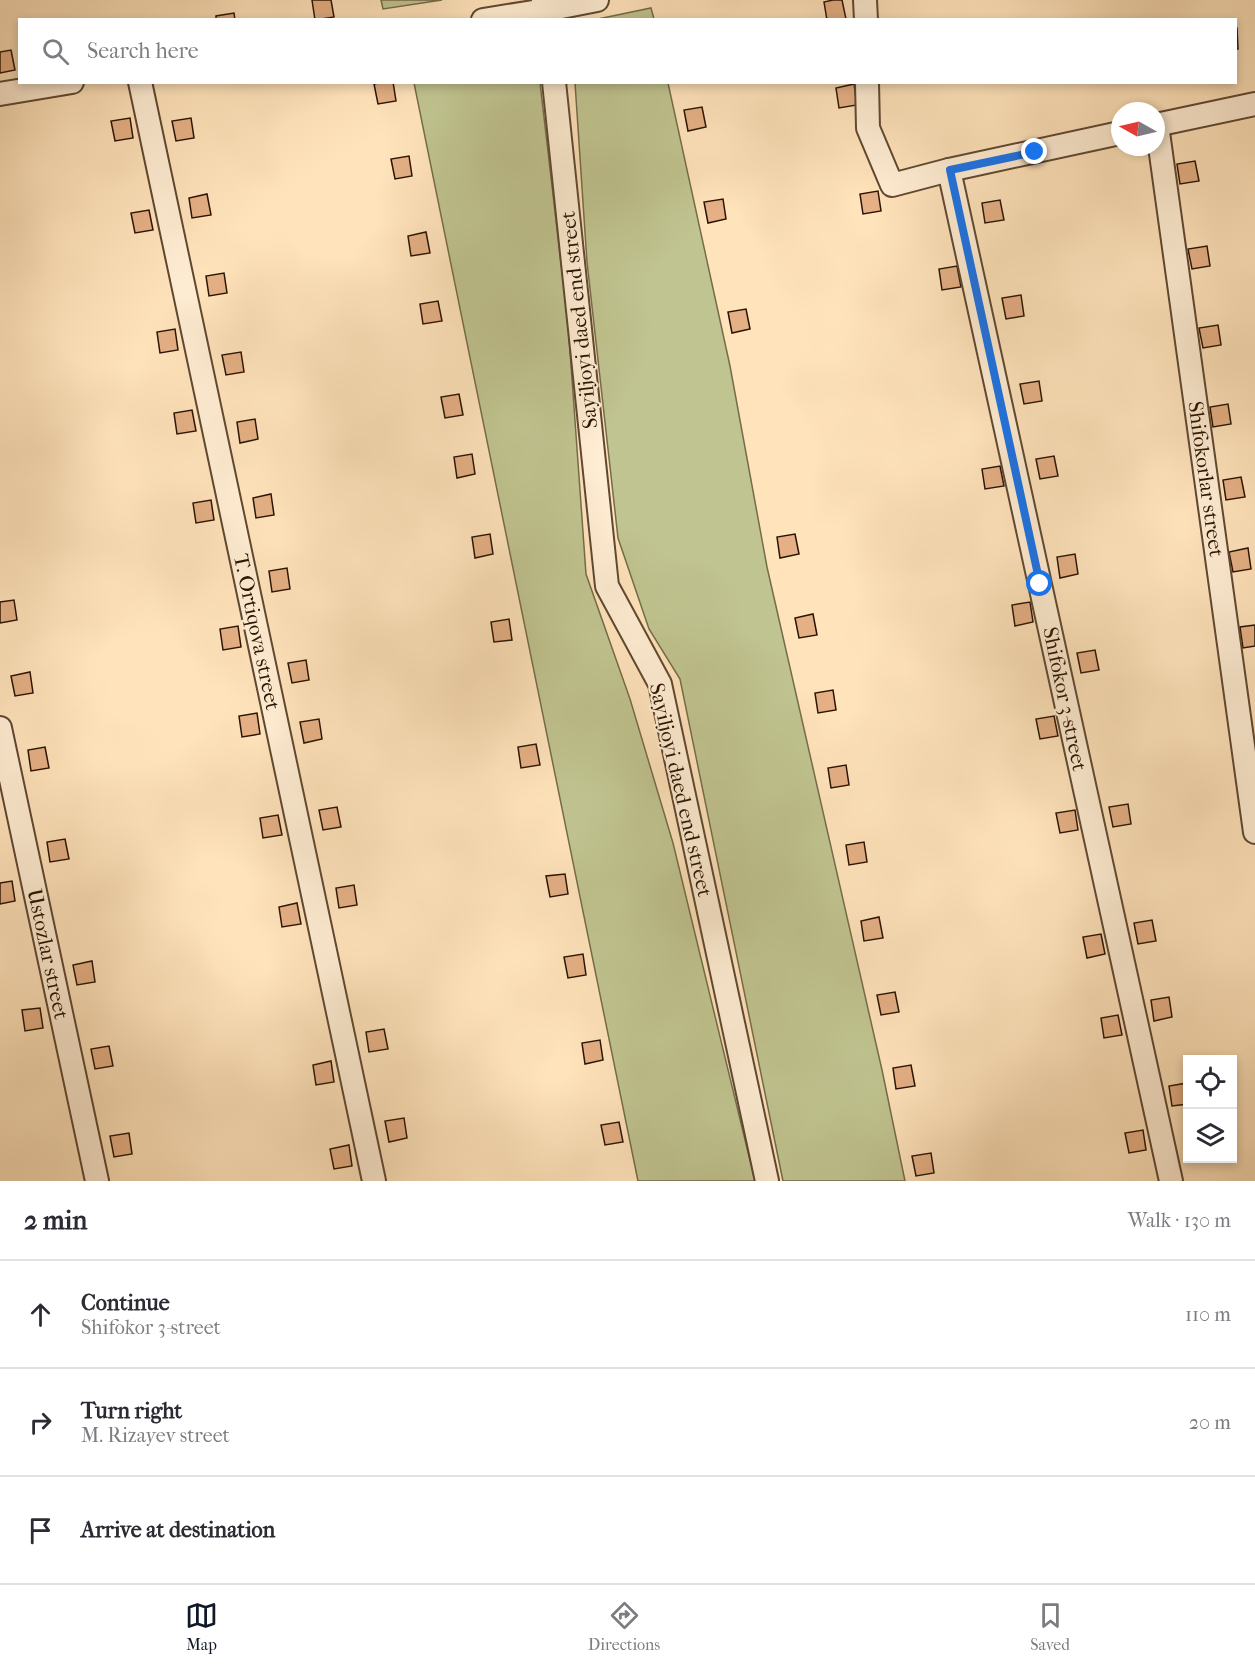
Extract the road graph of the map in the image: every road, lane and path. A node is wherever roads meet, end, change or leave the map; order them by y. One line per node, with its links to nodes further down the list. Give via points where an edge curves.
1 (597, 0): 3 (street)
2 (865, 0): 5 (street)
3 (545, 10): 4 (street)
4 (495, 18)
5 (866, 18)
6 (60, 84): 10 (street)
7 (140, 84): 19 (street, T. Ortiqova street)
8 (554, 84): 20 (street, Sayiljoyi daed end street, via 607,586 660,684)
9 (867, 84): 15 (street, via 868,128 892,185)
10 (0, 94)
11 (1255, 104): 12 (street)
12 (1165, 123)
13 (1111, 135): 15 (street)
14 (1161, 156): 17 (street, Shifokorlar street)
15 (950, 170): 21 (street, Shifokor 3-street)
16 (0, 728): 18 (street, Ustozlar street)
17 (1255, 832)
18 (97, 1181)
19 (374, 1181)
20 (767, 1181)
21 (1171, 1181)

